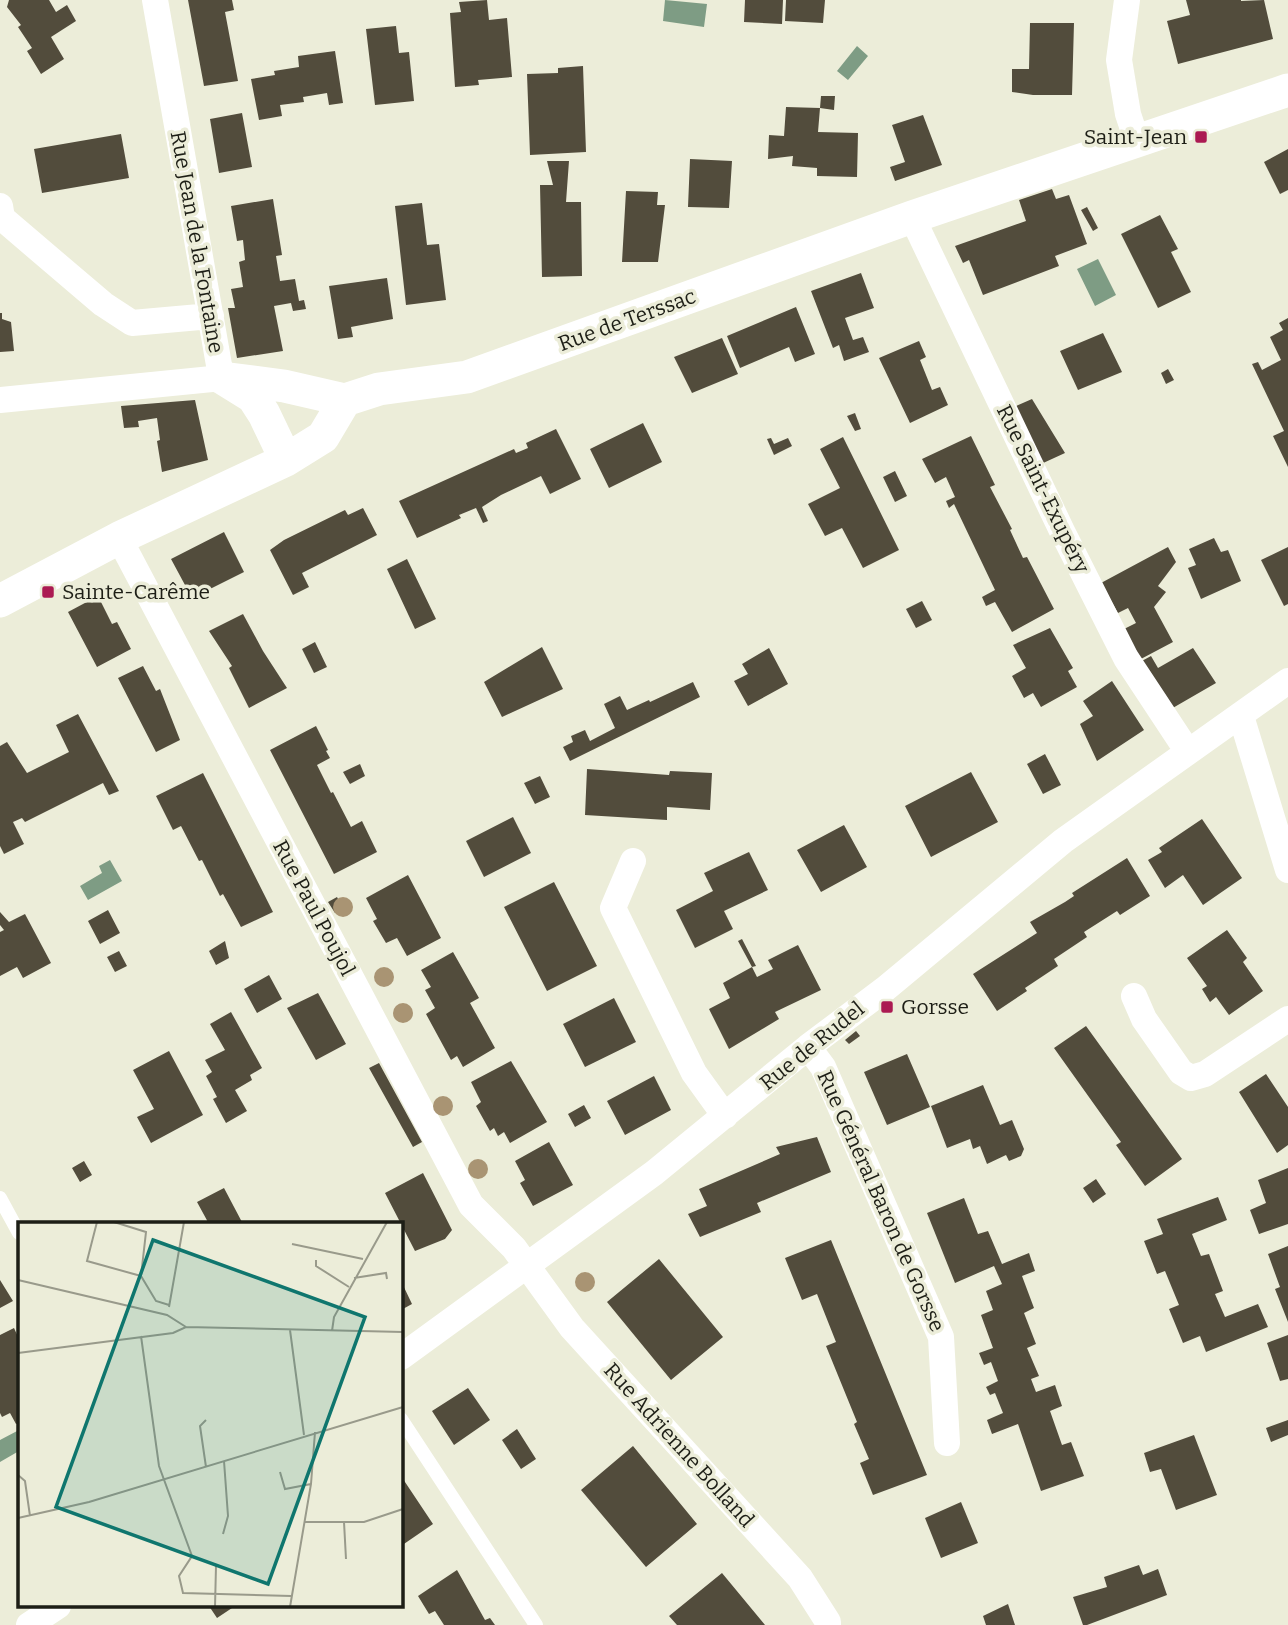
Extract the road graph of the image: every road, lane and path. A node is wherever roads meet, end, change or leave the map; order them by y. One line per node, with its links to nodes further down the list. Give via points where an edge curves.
1 (155, 0): 7 (street, Rue Jean de la Fontaine)
2 (1127, 0): 4 (street, via 1119,60)
3 (1288, 90): 4 (street, Rue de Terssac)
4 (1137, 141): 6 (street, Rue de Terssac)
5 (1, 214): 7 (street, via 103,304 132,323)
6 (912, 218): 10 (street, Rue de Terssac, via 467,377 379,389); 16 (street, Rue Saint-Exupéry, via 1126,658)
7 (211, 316): 8 (street, Rue Jean de la Fontaine)
8 (222, 378): 9 (street); 10 (street); 11 (street, Rue Jean de la Fontaine, via 253,397)
9 (0, 400)
10 (345, 400): 11 (street, via 323,437)
11 (286, 460): 12 (street)
12 (119, 538): 13 (street); 25 (street, Rue Paul Poujol, via 471,1205)
13 (0, 601)
14 (1288, 681): 15 (street, Rue de Rudel)
15 (1241, 716): 16 (street, Rue de Rudel); 18 (street)
16 (1188, 752): 21 (street, Rue de Rudel, via 1063,841)
17 (634, 862): 22 (street, via 613,908 694,1073)
18 (1288, 870)
19 (1134, 996): 20 (street, via 1158,1040 1191,1079)
20 (1288, 1018)
21 (808, 1047): 22 (street, Rue de Rudel); 28 (street, Rue Général Baron de Gorsse, via 823,1067 941,1337)
22 (724, 1116): 25 (street, Rue de Rudel)
23 (0, 1198): 24 (lane)
24 (18, 1231)
25 (527, 1265): 26 (street, Rue de Rudel); 32 (street, Rue Adrienne Bolland, via 572,1328 800,1578)
26 (402, 1356)
27 (402, 1421): 31 (lane)
28 (947, 1443)
29 (55, 1608): 30 (street)
30 (29, 1625)
31 (537, 1625)
32 (828, 1625)

